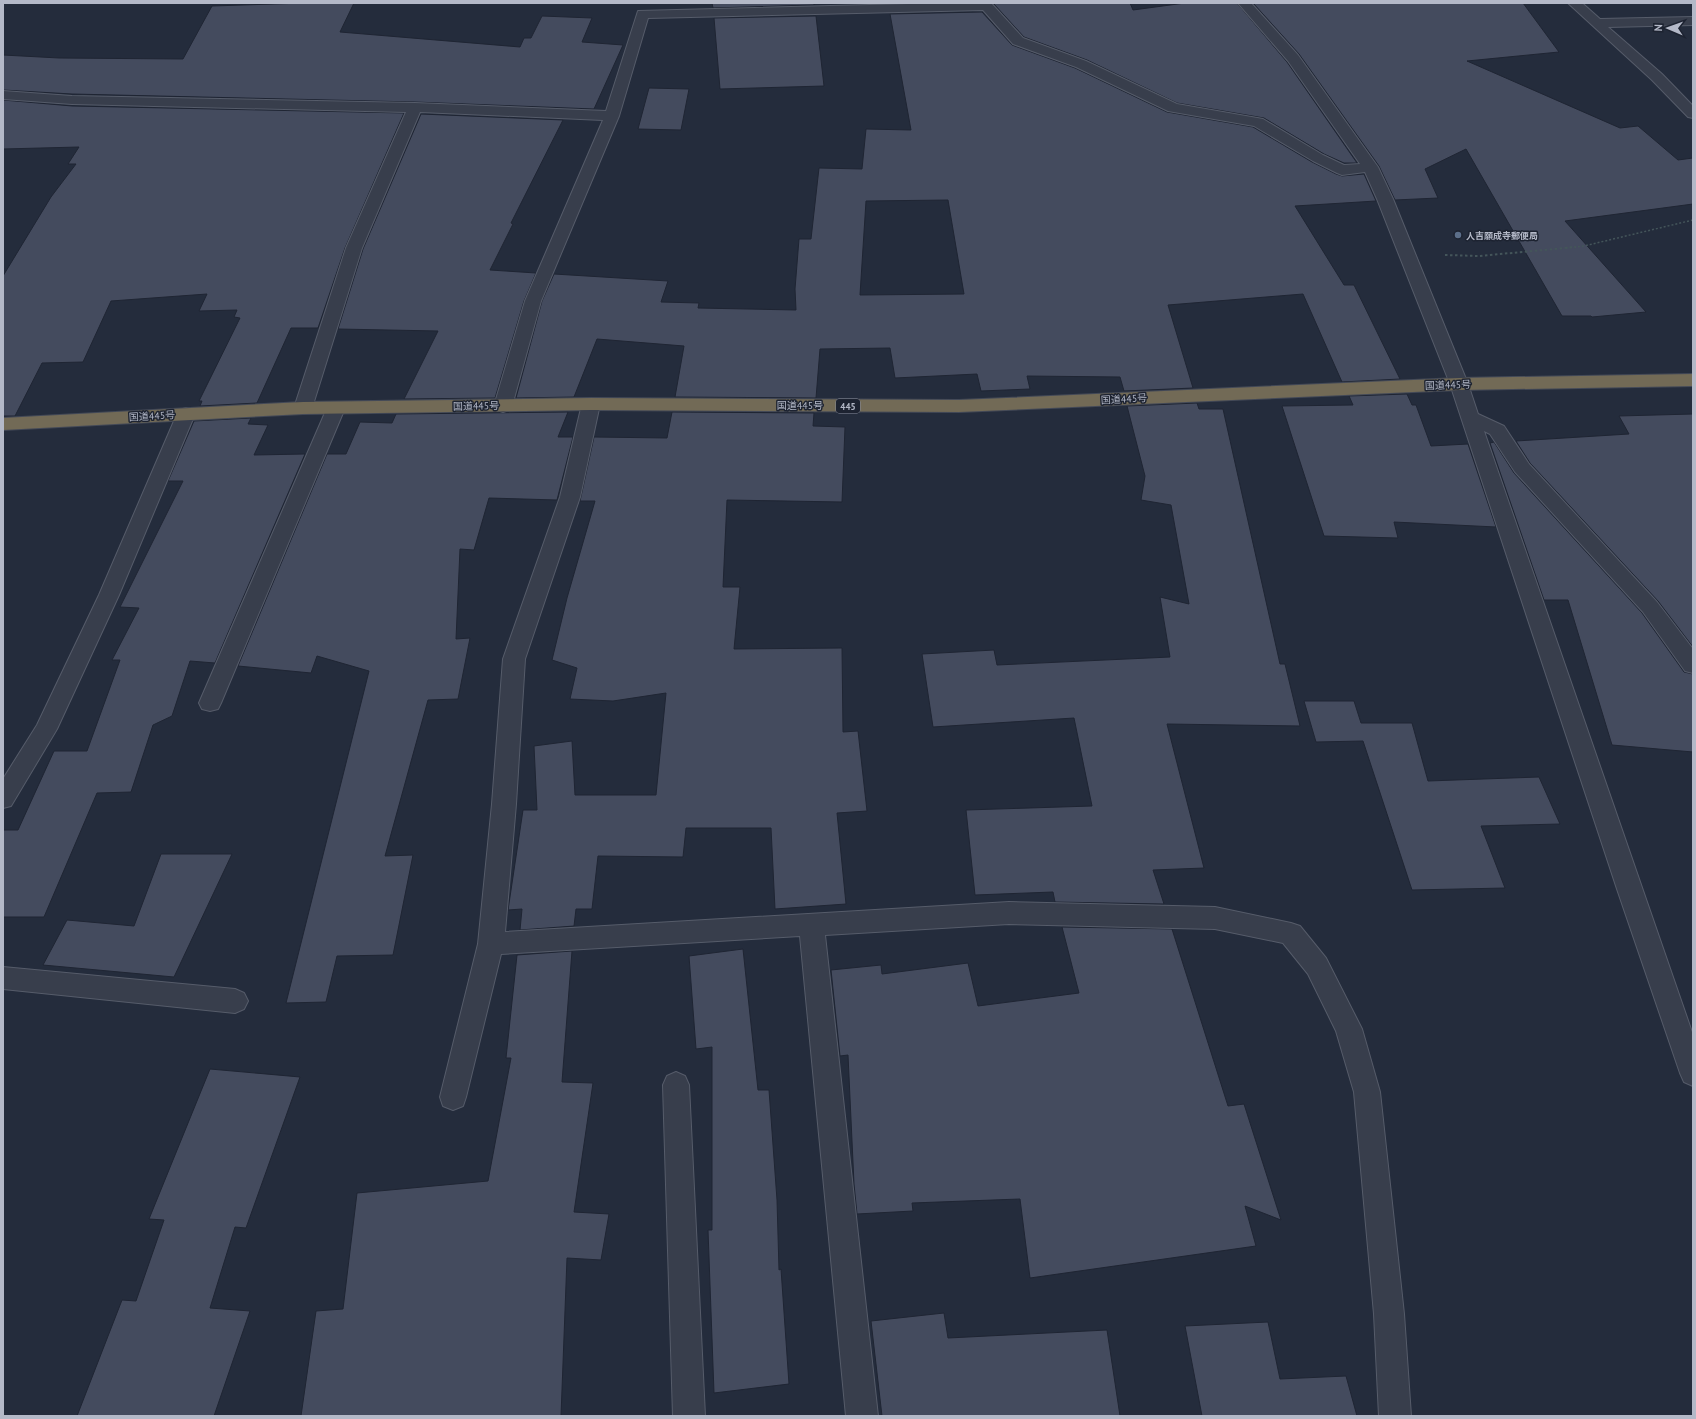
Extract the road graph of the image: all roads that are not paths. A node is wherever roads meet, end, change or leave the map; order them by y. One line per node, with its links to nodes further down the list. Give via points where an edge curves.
1 (1244, 3): 11 (street, via 1293,58)
2 (1574, 3): 6 (street)
3 (985, 4): 4 (street); 11 (street, via 1018,41 1080,64 1173,108 1258,122 1342,170)
4 (646, 8): 10 (street)
5 (1693, 21): 6 (street)
6 (1596, 22): 9 (street, via 1658,77)
7 (3, 94): 8 (street, via 72,100)
8 (415, 107): 10 (street); 16 (street, via 354,248)
9 (1693, 114)
10 (612, 116): 15 (street, via 533,301)
11 (1370, 166): 13 (street)
12 (1693, 380): 13 (highway, 国道445号 / 445)
13 (1459, 384): 14 (highway, 国道445号 / 445, via 959,406); 19 (street)
14 (591, 404): 15 (highway, 国道445号 / 445); 25 (street, via 570,497 514,659)
15 (503, 406): 17 (highway, 国道445号 / 445)
16 (303, 408): 17 (highway, 国道445号 / 445); 18 (highway, 国道445号 / 445)
17 (336, 408): 22 (street)
18 (186, 414): 20 (highway, 国道445号 / 445); 23 (street, via 108,595 46,729)
19 (1470, 417): 21 (street, via 1497,430 1522,468 1650,606); 28 (street)
20 (3, 424)
21 (1693, 665)
22 (210, 703)
23 (3, 799)
24 (811, 924): 25 (street); 32 (street); 33 (street, via 1009,913 1215,918 1291,934 1317,966 1349,1029 1367,1092 1389,1314)
25 (491, 944): 30 (street)
26 (3, 978): 27 (street)
27 (235, 1001)
28 (1693, 1074)
29 (676, 1085): 31 (street)
30 (453, 1097)
31 (689, 1416)
32 (862, 1416)
33 (1395, 1416)

